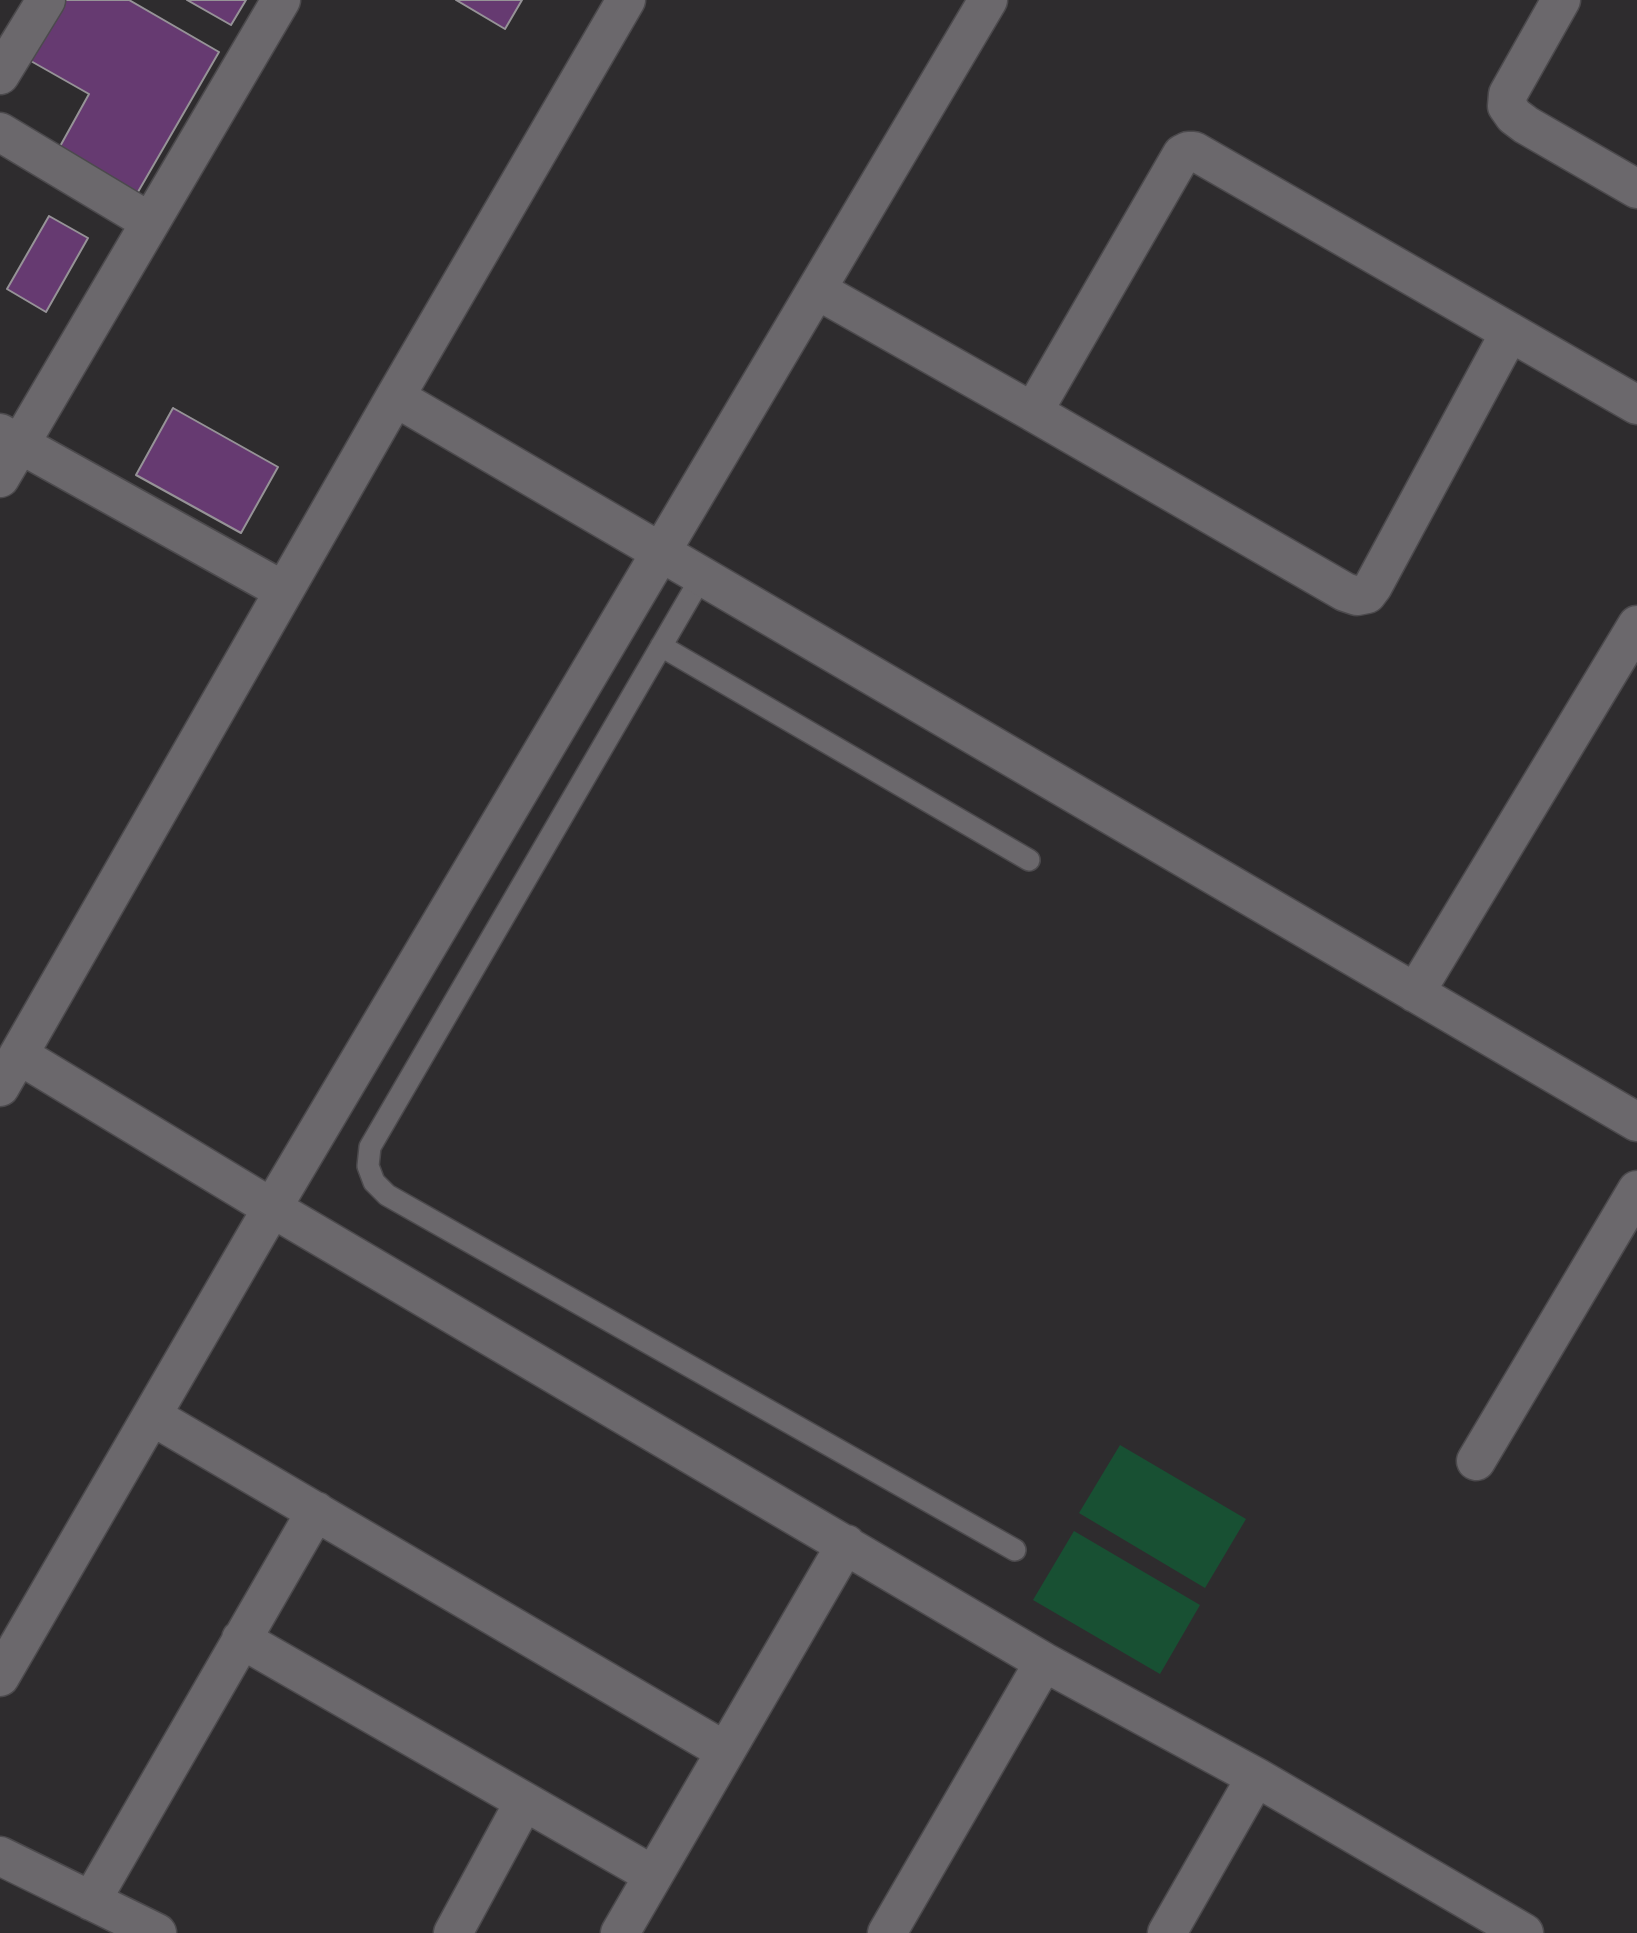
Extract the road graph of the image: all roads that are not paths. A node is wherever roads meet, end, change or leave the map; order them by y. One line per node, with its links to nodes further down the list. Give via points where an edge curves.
1 (46, 0): 6 (street)
2 (281, 0): 9 (street)
3 (626, 0): 12 (street)
4 (988, 0): 10 (street)
5 (1561, 0): 8 (street, via 1508,94 1507,106 1526,125)
6 (0, 75)
7 (0, 132): 9 (street)
8 (1637, 189)
9 (150, 222): 15 (street)
10 (817, 290): 14 (street); 17 (street)
11 (1510, 332): 13 (street); 14 (street, via 1201,154 1188,151 1182,154); 14 (street, via 1373,586 1367,594 1357,596)
12 (395, 397): 17 (street); 19 (street)
13 (1637, 405)
14 (1032, 412)
15 (10, 439): 16 (street); 19 (street)
16 (0, 478)
17 (661, 552): 18 (street); 28 (street)
18 (702, 576): 21 (lane); 23 (street)
19 (284, 591): 24 (street)
20 (1637, 625): 23 (street)
21 (661, 646): 22 (lane); 33 (lane, via 370,1147 368,1166 374,1182 387,1195)
22 (1029, 860)
23 (1415, 993): 26 (street)
24 (19, 1055): 25 (street); 28 (street)
25 (0, 1087)
26 (1637, 1122)
27 (1637, 1190): 30 (street)
28 (272, 1208): 29 (street); 32 (street)
29 (152, 1416): 31 (street); 36 (street)
30 (1476, 1461)
31 (316, 1511): 34 (street); 37 (street)
32 (846, 1544): 35 (street); 37 (street)
33 (1015, 1550)
34 (241, 1639): 39 (street); 42 (street)
35 (1044, 1662): 38 (street); 46 (street)
36 (0, 1677)
37 (725, 1751): 41 (street)
38 (1256, 1777): 47 (street); 48 (street)
39 (524, 1802): 41 (street); 44 (street)
40 (0, 1856): 42 (street)
41 (653, 1875): 45 (street)
42 (92, 1900): 43 (street)
43 (157, 1933)
44 (453, 1933)
45 (620, 1933)
46 (887, 1933)
47 (1167, 1933)
48 (1524, 1933)

